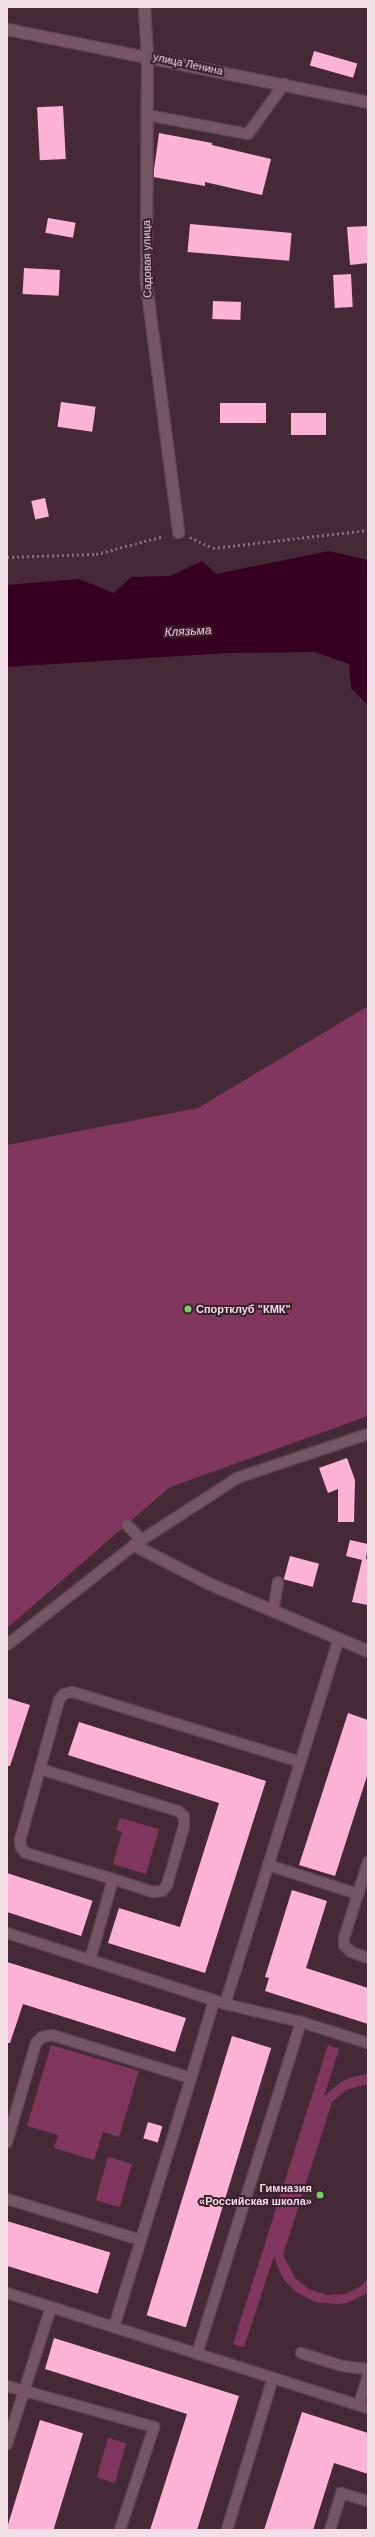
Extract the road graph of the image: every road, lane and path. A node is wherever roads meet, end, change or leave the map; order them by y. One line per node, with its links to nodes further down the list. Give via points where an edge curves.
1 (144, 7): 3 (street, Садовая улица)
2 (7, 29): 3 (street, улица Ленина)
3 (147, 56): 4 (street, улица Ленина); 6 (street, Садовая улица)
4 (284, 84): 5 (street, улица Ленина); 6 (lane, via 248,134)
5 (368, 102)
6 (147, 115): 8 (street, Садовая улица, via 146,284)
7 (368, 530): 8 (path, via 214,548)
8 (178, 532): 9 (path, via 96,554)
9 (7, 557)
10 (368, 1434): 12 (lane, via 237,1478)
11 (127, 1525): 12 (lane)
12 (138, 1542): 14 (street, via 208,1583); 16 (lane)
13 (278, 1582): 14 (lane)
14 (273, 1611): 15 (street)
15 (339, 1639): 17 (street); 18 (lane)
16 (7, 1645)
17 (368, 1651)
18 (300, 1762): 19 (lane, via 73,1692 64,1694 59,1700); 21 (lane)
19 (40, 1769): 22 (lane, via 20,1840 21,1848 26,1853); 22 (lane, via 178,1810 184,1816 184,1826 167,1884 162,1891 153,1892)
20 (368, 1862): 23 (lane)
21 (268, 1865): 23 (lane); 28 (lane)
22 (113, 1879): 26 (lane)
23 (358, 1894): 25 (lane, via 344,1945 351,1952)
24 (7, 1933): 26 (lane)
25 (368, 1958)
26 (90, 1960): 27 (lane)
27 (214, 2000): 28 (lane); 31 (lane)
28 (225, 2004): 29 (lane)
29 (301, 2022): 30 (lane); 39 (lane)
30 (368, 2043)
31 (191, 2078): 32 (lane, via 52,2036 42,2037 36,2043); 34 (lane)
32 (7, 2142)
33 (7, 2199): 34 (lane)
34 (140, 2240): 37 (lane)
35 (7, 2293): 36 (lane)
36 (51, 2307): 37 (lane); 44 (lane)
37 (114, 2327): 39 (lane)
38 (301, 2353): 40 (lane, via 342,2366)
39 (197, 2354): 42 (lane)
40 (368, 2369)
41 (368, 2376): 45 (lane)
42 (273, 2378): 45 (lane); 49 (lane)
43 (7, 2386): 44 (lane)
44 (24, 2391): 46 (lane); 48 (lane, via 154,2427)
45 (363, 2406)
46 (7, 2444)
47 (368, 2501): 50 (lane, via 341,2494)
48 (120, 2530)
49 (227, 2530)
50 (330, 2530)

